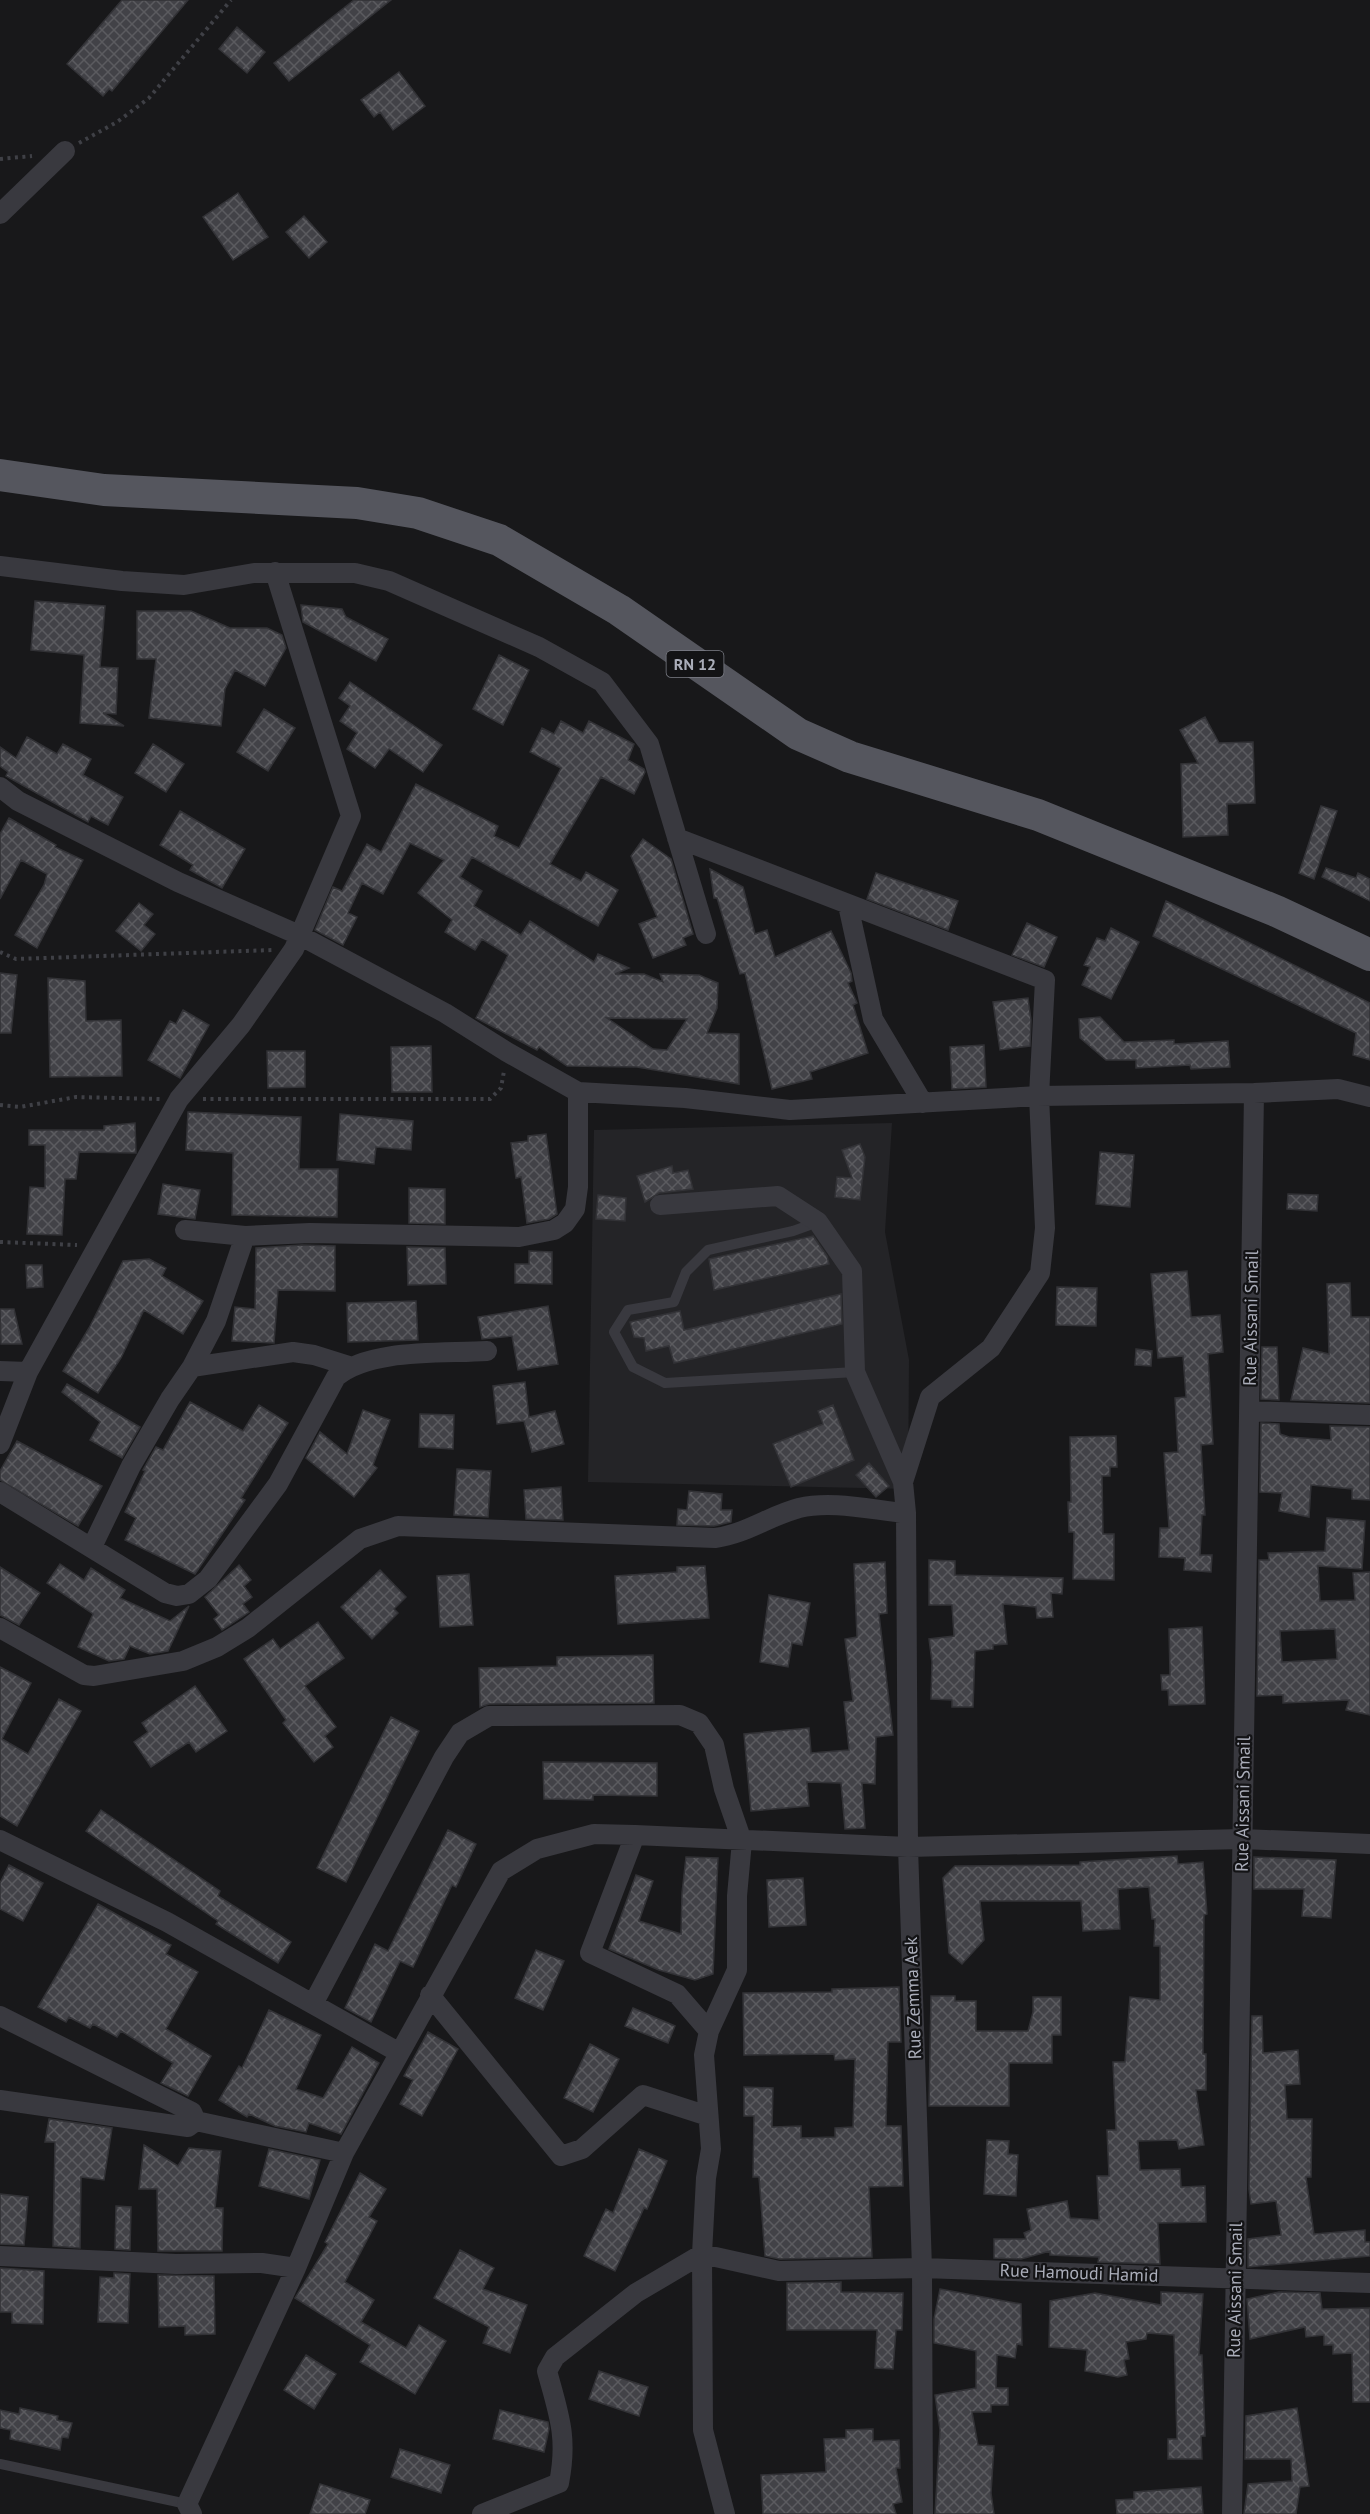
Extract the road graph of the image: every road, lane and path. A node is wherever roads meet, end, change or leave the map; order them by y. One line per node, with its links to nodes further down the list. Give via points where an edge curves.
1 (231, 0): 2 (path, via 149,98 117,122)
2 (65, 151): 3 (path); 4 (street)
3 (0, 159)
4 (0, 214)
5 (0, 475): 14 (main road, RN 12, via 104,490 357,503 418,513 499,540 619,610 798,734 861,760 1038,814 1276,911)
6 (0, 566): 7 (street, via 184,585)
7 (275, 572): 9 (street, via 355,573 389,581 529,642 602,682 649,744); 12 (street, via 351,816)
8 (0, 787): 12 (street, via 18,801)
9 (677, 838): 10 (street); 11 (street)
10 (848, 905): 18 (street, via 1045,980); 21 (street, via 873,1019)
11 (706, 934)
12 (296, 942): 13 (path, via 16,960); 15 (street, via 444,1013); 20 (street, via 241,1025)
13 (0, 952)
14 (1370, 954)
15 (507, 1052): 16 (street); 20 (path, via 501,1088 490,1099)
16 (578, 1092): 21 (street, via 685,1098 790,1110); 26 (street, via 575,1209 554,1230 519,1237 310,1233)
17 (1254, 1093): 18 (street); 19 (street, via 1338,1089); 35 (street, Rue Aissani Smail)
18 (1039, 1096): 21 (street); 38 (street, via 1045,1228 1040,1273 991,1348 930,1397)
19 (1370, 1097)
20 (179, 1099): 22 (path, via 76,1097 20,1107); 28 (street)
21 (923, 1104)
22 (0, 1105)
23 (660, 1205): 24 (street, via 778,1196)
24 (818, 1222): 34 (street, via 852,1271); 34 (lane, via 708,1250 686,1272 674,1302 628,1310 614,1332 633,1367 665,1383)
25 (185, 1230): 26 (street)
26 (245, 1236): 31 (street, via 216,1321)
27 (0, 1242): 28 (path)
28 (98, 1246): 33 (street)
29 (487, 1351): 30 (street, via 383,1357)
30 (349, 1366): 31 (street, via 293,1352); 41 (street, via 336,1377 278,1484 200,1588 183,1595 165,1593)
31 (192, 1367): 41 (street, via 131,1466)
32 (0, 1371): 33 (street)
33 (28, 1372): 37 (street)
34 (855, 1372): 38 (street)
35 (1249, 1411): 36 (street); 44 (street, Rue Aissani Smail)
36 (1370, 1415)
37 (0, 1444)
38 (903, 1482): 40 (street, Rue Zemma Aek)
39 (0, 1492): 41 (street)
40 (906, 1514): 42 (street, via 815,1506 784,1513 738,1534 715,1539 398,1526 360,1539 248,1628 217,1647 183,1661 94,1676 73,1671); 48 (street, Rue Zemma Aek)
41 (92, 1547)
42 (0, 1628)
43 (635, 1835): 46 (street); 49 (street, via 594,1834 537,1850 501,1871); 52 (street, via 590,1953 677,1994)
44 (1242, 1839): 47 (street); 48 (street); 62 (street, Rue Aissani Smail)
45 (0, 1840): 50 (street, via 167,1922)
46 (742, 1841): 48 (street); 50 (street, via 714,1745 699,1723 681,1714 489,1716 460,1733 444,1757); 52 (street, via 737,1970)
47 (1370, 1844)
48 (908, 1847): 61 (street, Rue Zemma Aek)
49 (430, 1995): 53 (street); 55 (street, via 561,2156 582,2148 643,2095)
50 (313, 2004): 53 (street)
51 (0, 2016): 56 (street, via 192,2112)
52 (709, 2031): 55 (street, via 704,2055)
53 (398, 2052): 57 (street)
54 (0, 2100): 56 (street, via 132,2121 188,2127)
55 (708, 2116): 58 (street, via 711,2149)
56 (196, 2121): 57 (street)
57 (344, 2153): 60 (street)
58 (702, 2254): 61 (street, Rue Hamoudi Hamid, via 779,2271); 66 (street, via 636,2293 555,2357 547,2371 564,2434 565,2455 559,2483); 67 (street, via 703,2430)
59 (0, 2256): 60 (street, via 176,2264 262,2263)
60 (296, 2268): 65 (street)
61 (922, 2268): 62 (street, Rue Hamoudi Hamid); 68 (street, Rue Zemma Aek)
62 (1236, 2279): 63 (street, Rue Hamoudi Hamid); 69 (street, Rue Aissani Smail)
63 (1370, 2283)
64 (0, 2464): 65 (lane)
65 (189, 2509)
66 (482, 2514)
67 (725, 2514)
68 (923, 2514)
69 (1232, 2514)

